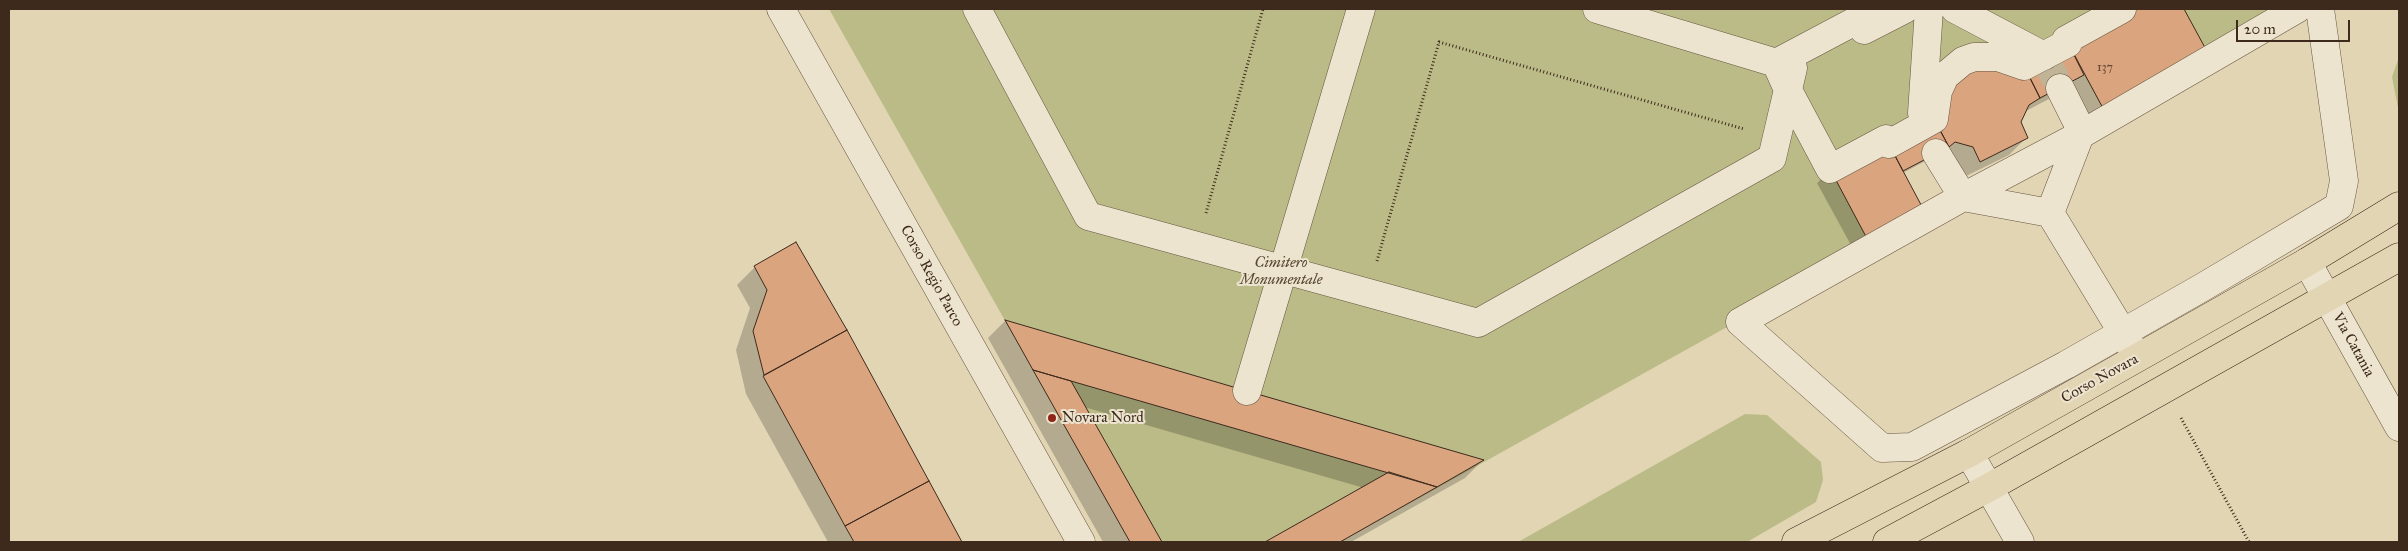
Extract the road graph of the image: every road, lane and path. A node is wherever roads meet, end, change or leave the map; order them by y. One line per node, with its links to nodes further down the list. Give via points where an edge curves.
1 (781, 9): 36 (street, Corso Regio Parco)
2 (977, 9): 23 (street, via 1088,216)
3 (1263, 9): 23 (path)
4 (1361, 9): 26 (street)
5 (1597, 9): 14 (street)
6 (1878, 9): 14 (street)
7 (1905, 9): 14 (street)
8 (1929, 9): 16 (street)
9 (1955, 9): 13 (street)
10 (2122, 9): 13 (street)
11 (2297, 9): 17 (street)
12 (2320, 9): 29 (street, via 2344,181 2339,206)
13 (2044, 56): 16 (street, via 2024,66 1998,57 1974,57 1963,61 1945,76 1938,91 1934,119)
14 (1786, 74): 16 (street, via 1830,168 1886,139 1889,144); 18 (street)
15 (2060, 88): 17 (street)
16 (1921, 127)
17 (2080, 135): 20 (street); 22 (street)
18 (1777, 138): 27 (street, via 1772,158 1478,323); 27 (path, via 1439,42)
19 (1936, 154): 20 (street)
20 (1963, 197): 22 (street); 29 (street, via 1740,322 1882,448 1912,447)
21 (2399, 206): 25 (main road, Corso Novara)
22 (2050, 213): 29 (street)
23 (1197, 246): 26 (street)
24 (2399, 257): 28 (main road)
25 (2307, 262): 28 (street, Via Catania); 30 (main road, Corso Novara)
26 (1284, 269): 27 (street); 32 (street)
27 (1368, 293)
28 (2327, 297): 31 (main road); 33 (street, Via Catania)
29 (2123, 333): 30 (street)
30 (2138, 358): 34 (main road, Corso Novara)
31 (2164, 388): 35 (main road); 40 (path)
32 (1247, 391)
33 (2399, 427)
34 (1969, 453): 35 (street); 37 (main road, Corso Novara)
35 (1988, 488): 38 (main road); 39 (street)
36 (1081, 542)
37 (1796, 542)
38 (1887, 542)
39 (2020, 542)
40 (2249, 542)

